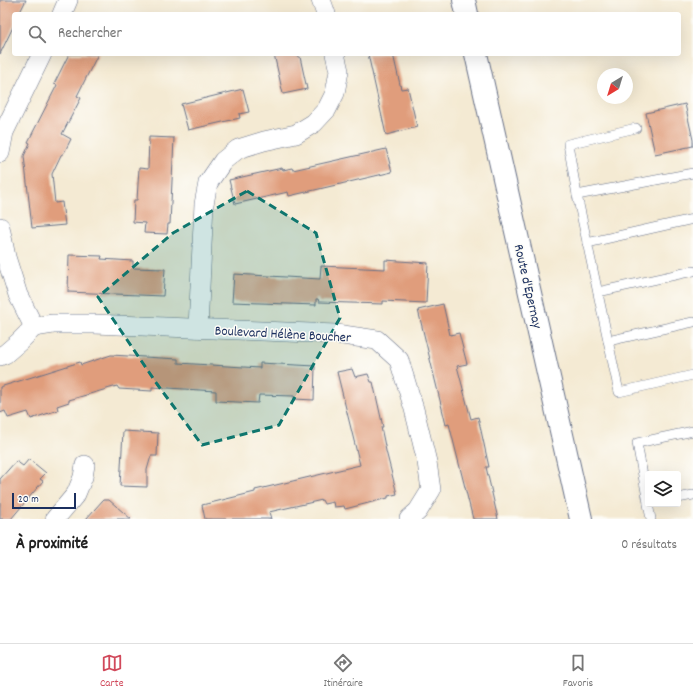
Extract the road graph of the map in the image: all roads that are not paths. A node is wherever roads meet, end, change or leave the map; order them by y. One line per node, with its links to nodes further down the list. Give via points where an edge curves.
1 (68, 0): 4 (street)
2 (321, 0): 5 (street)
3 (464, 0): 6 (main road)
4 (63, 12)
5 (325, 12)
6 (467, 12)
7 (41, 56): 11 (street)
8 (335, 56): 22 (street, via 339,71 335,93 327,109 314,123 296,134 238,149 223,161 208,183 204,204)
9 (476, 56): 34 (main road, Route d'Epernay)
10 (636, 128): 14 (lane, via 568,144)
11 (2, 132): 12 (street)
12 (0, 153)
13 (693, 173): 14 (lane)
14 (578, 195): 17 (lane)
15 (693, 219): 17 (lane)
16 (0, 228): 21 (street, via 18,296)
17 (587, 243): 19 (lane)
18 (693, 272): 19 (lane)
19 (598, 292): 23 (lane)
20 (693, 322): 23 (lane)
21 (34, 327): 22 (street, Boulevard Hélène Boucher, via 53,324 94,324); 24 (street)
22 (198, 328): 33 (street, Boulevard Hélène Boucher, via 336,334 377,340 399,360 427,462 431,490 418,511)
23 (608, 341): 25 (lane, via 619,392)
24 (0, 356)
25 (693, 375)
26 (693, 430): 28 (lane, via 637,443)
27 (85, 465): 32 (street, via 76,494)
28 (645, 484)
29 (693, 495): 30 (lane)
30 (681, 497)
31 (649, 507): 35 (lane)
32 (55, 519)
33 (409, 519)
34 (581, 519)
35 (651, 519)

